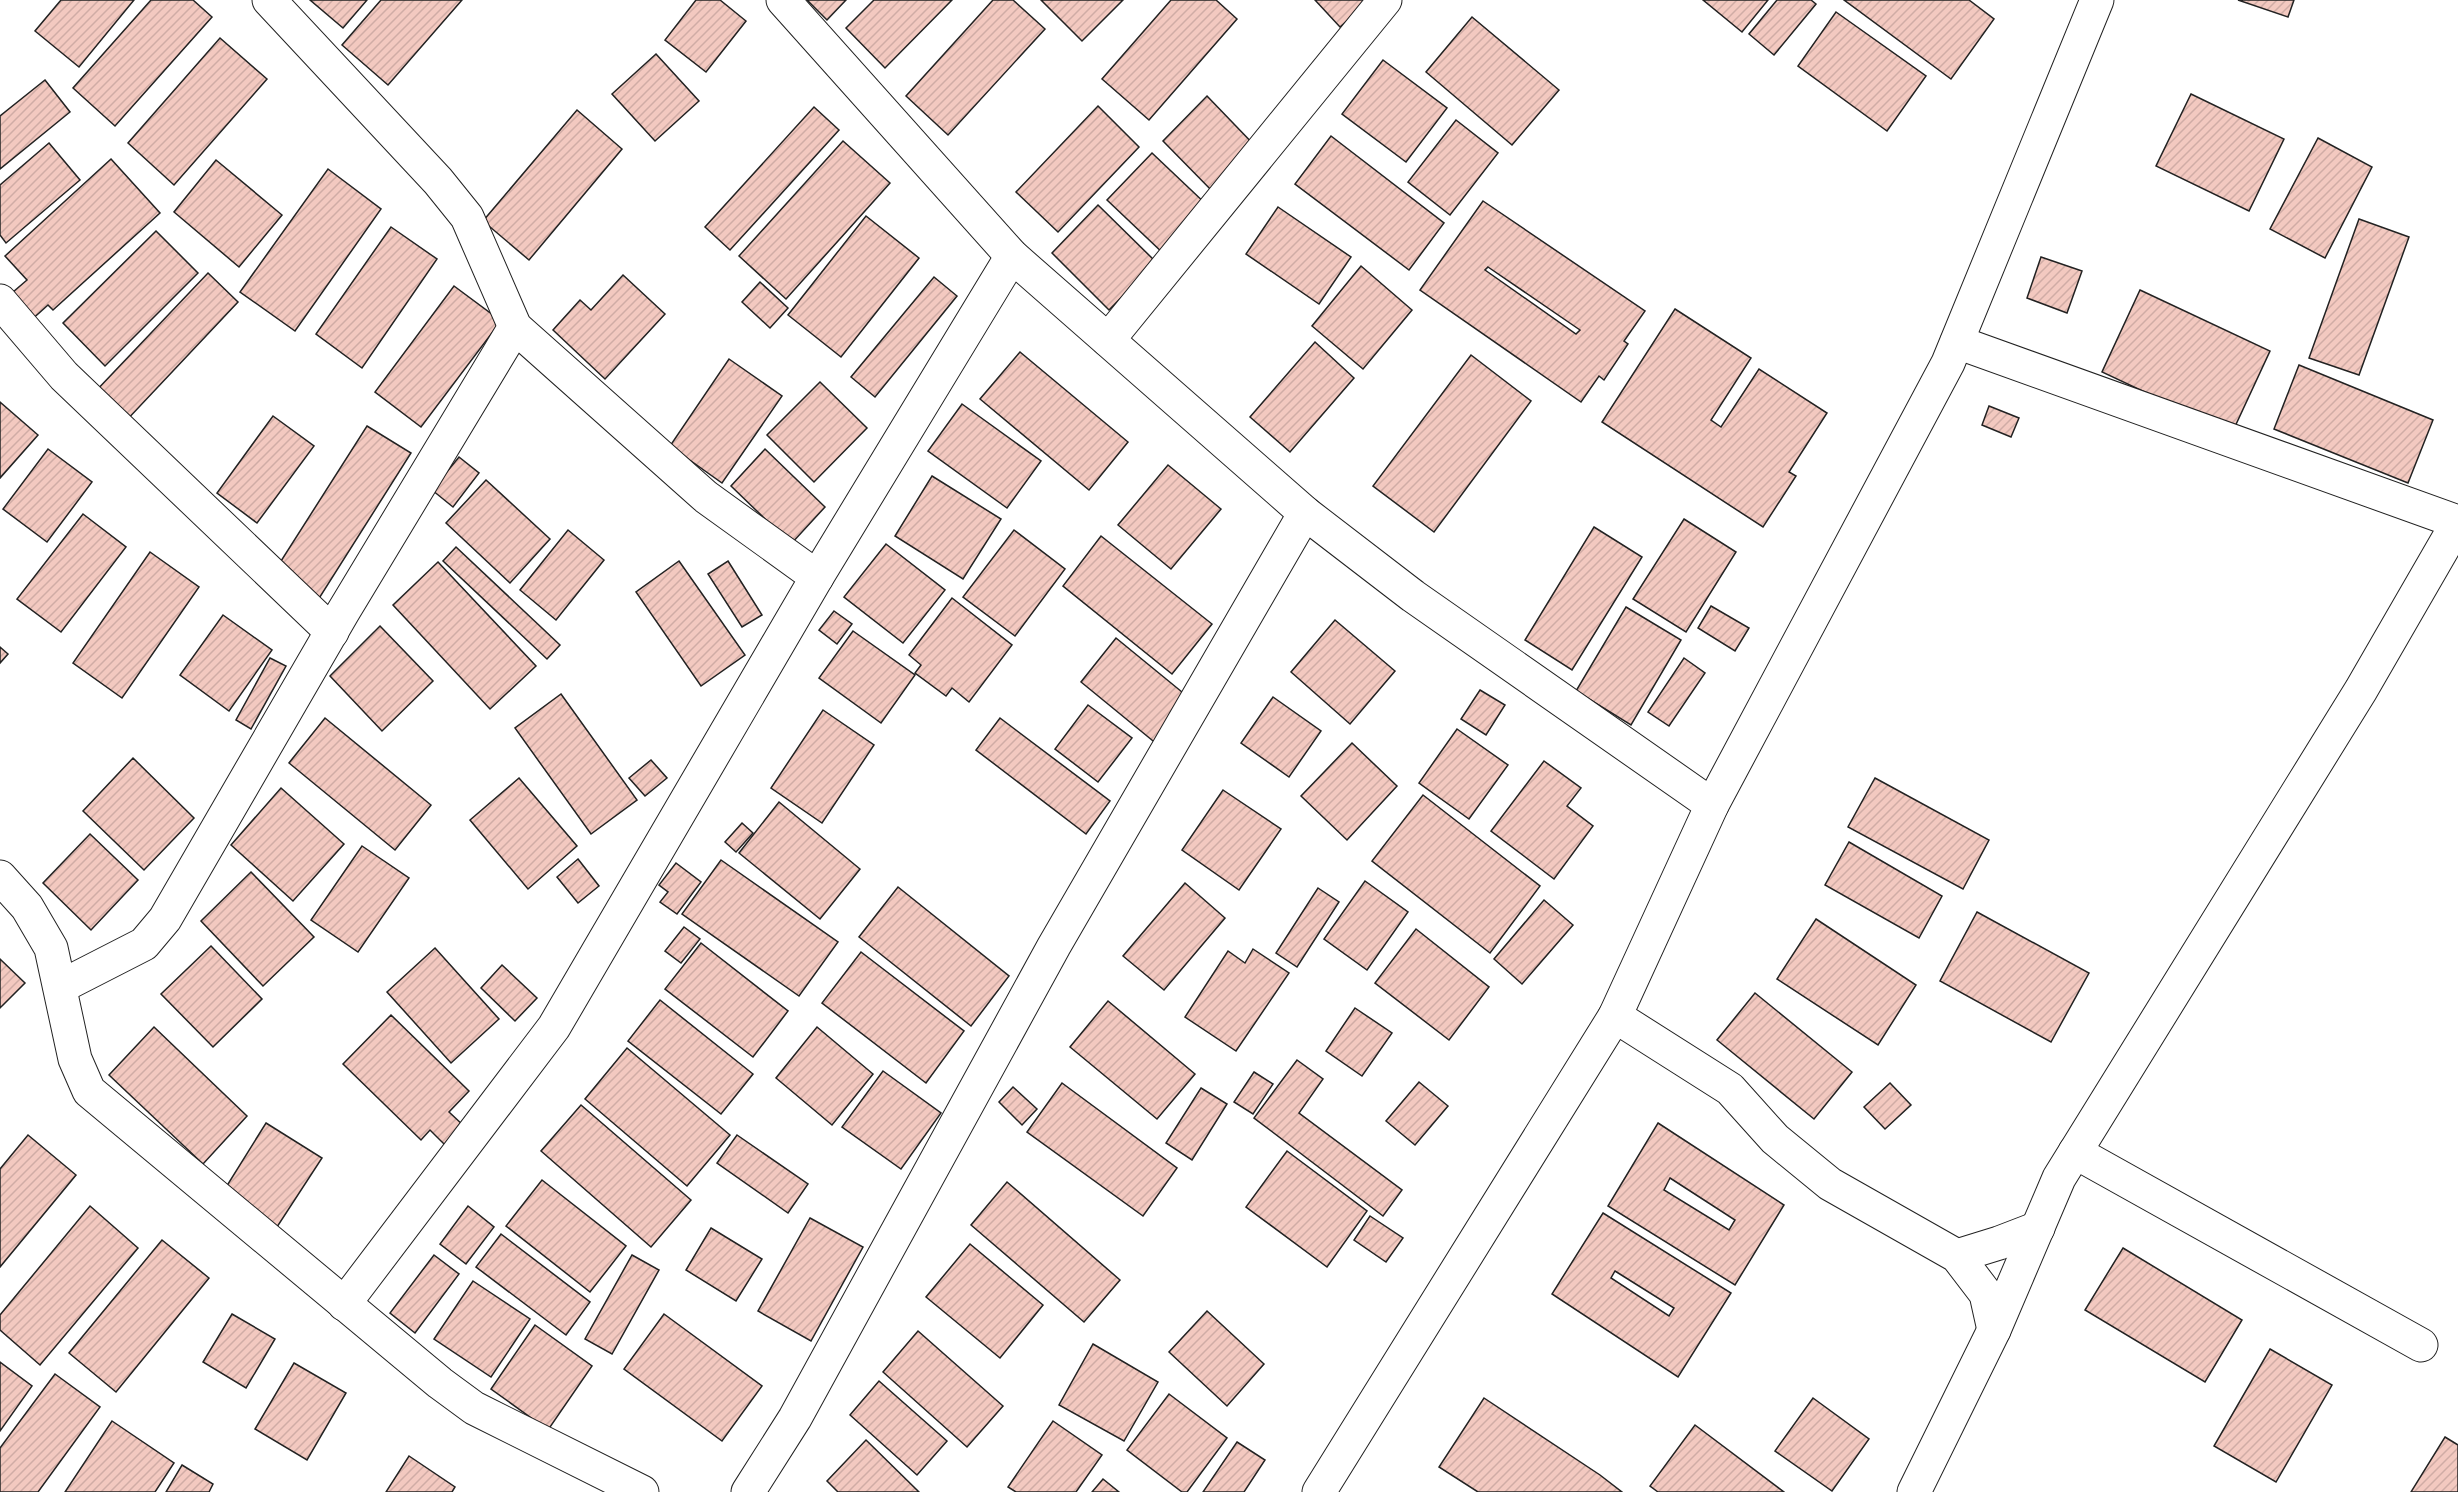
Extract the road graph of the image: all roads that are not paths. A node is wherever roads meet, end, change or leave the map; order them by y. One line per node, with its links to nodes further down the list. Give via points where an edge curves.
1 (269, 0): 7 (street, via 467,217)
2 (783, 0): 5 (street)
3 (1385, 0): 8 (street)
4 (2097, 0): 9 (street)
5 (1012, 256): 8 (street); 11 (street)
6 (0, 301): 12 (street, via 64,376)
7 (515, 327): 11 (street, via 706,497); 12 (street)
8 (1108, 340): 10 (street)
9 (1957, 342): 13 (street); 17 (street, via 2458,522 2361,690)
10 (1305, 513): 13 (street, via 1413,596); 24 (street, via 1054,946 795,1418)
11 (817, 577): 20 (street, via 554,1027)
12 (332, 632): 15 (street, via 165,919 144,944)
13 (1712, 805): 16 (street)
14 (0, 877): 15 (street, via 27,907 51,948)
15 (60, 987): 20 (street, via 75,1059 89,1091)
16 (1615, 1016): 19 (street, via 1730,1089 1775,1138 1830,1184); 25 (street)
17 (2075, 1152): 18 (street, via 2059,1178); 22 (street)
18 (2038, 1228): 19 (street); 21 (street)
19 (1957, 1256): 21 (street, via 1986,1294)
20 (344, 1304): 23 (street, via 474,1408)
21 (1994, 1330): 26 (street)
22 (2421, 1345)
23 (642, 1492)
24 (748, 1492)
25 (1319, 1492)
26 (1914, 1492)

